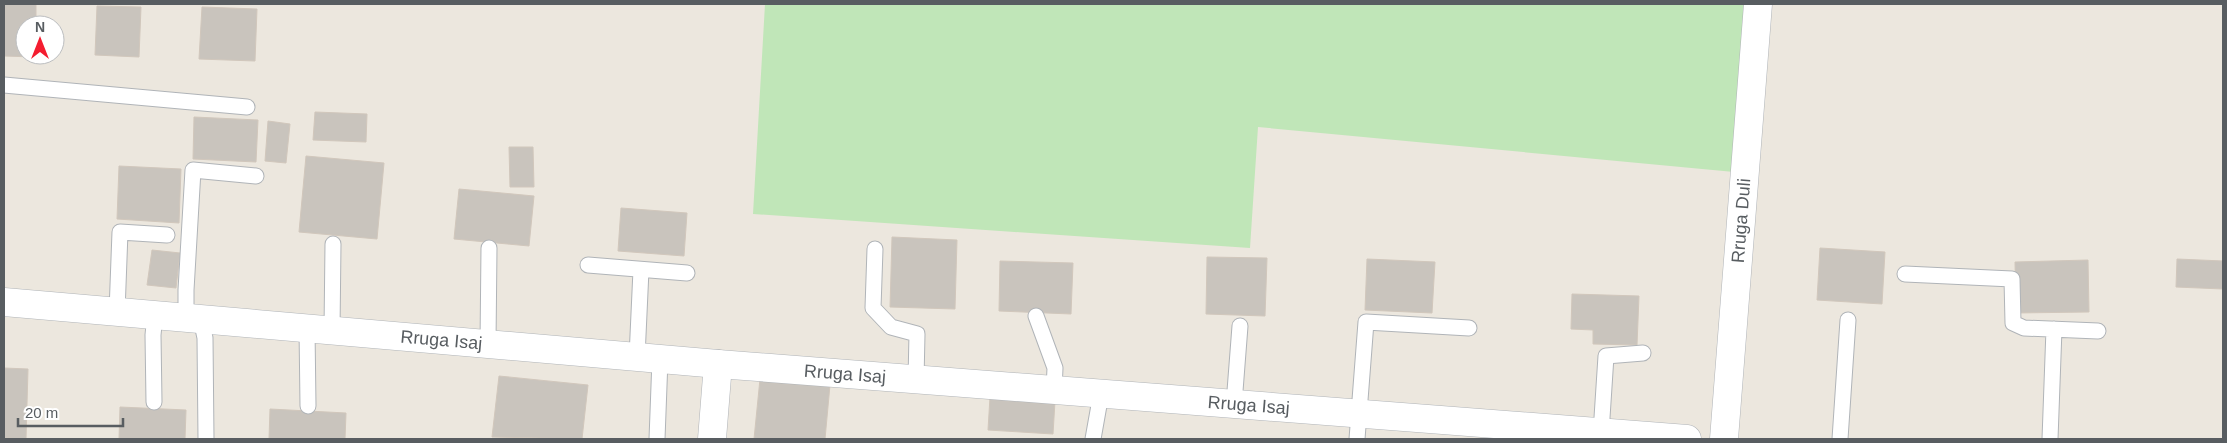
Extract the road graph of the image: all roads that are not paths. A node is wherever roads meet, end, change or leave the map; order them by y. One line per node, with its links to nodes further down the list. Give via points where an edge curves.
1 (1758, 4): 41 (street, Rruga Duli)
2 (4, 85): 3 (lane)
3 (247, 107)
4 (256, 176): 17 (lane, via 193,170 186,290)
5 (167, 234): 14 (lane, via 120,232)
6 (333, 244): 22 (lane)
7 (489, 248): 24 (lane)
8 (875, 248): 28 (lane, via 873,308 891,327 917,334)
9 (588, 265): 10 (lane)
10 (641, 270): 11 (lane); 26 (lane)
11 (687, 273)
12 (1905, 274): 21 (lane, via 2012,279 2013,322 2024,328)
13 (4, 302): 14 (street, Rruga Isaj)
14 (117, 312): 15 (street, Rruga Isaj)
15 (155, 315): 17 (street, Rruga Isaj); 31 (lane)
16 (1036, 316): 29 (lane, via 1055,368)
17 (193, 318): 22 (street, Rruga Isaj); 36 (lane, via 205,338)
18 (1848, 320): 42 (lane)
19 (1240, 326): 32 (lane)
20 (1469, 328): 34 (lane, via 1366,322)
21 (2054, 329): 23 (lane); 43 (lane)
22 (320, 330): 24 (street, Rruga Isaj); 33 (lane)
23 (2098, 331)
24 (488, 344): 26 (street, Rruga Isaj)
25 (1642, 353): 35 (lane, via 1606,356)
26 (648, 358): 27 (street, Rruga Isaj); 37 (lane)
27 (718, 364): 28 (street, Rruga Isaj); 38 (street)
28 (916, 380): 29 (street, Rruga Isaj)
29 (1054, 390): 30 (street, Rruga Isaj)
30 (1101, 394): 32 (street, Rruga Isaj); 39 (lane)
31 (154, 402)
32 (1234, 404): 34 (street, Rruga Isaj)
33 (308, 406)
34 (1358, 427): 35 (street, Rruga Isaj)
35 (1601, 433): 40 (street, Rruga Isaj)
36 (206, 439)
37 (658, 439)
38 (712, 439)
39 (1093, 439)
40 (1687, 439)
41 (1724, 439)
42 (1840, 439)
43 (2050, 439)

